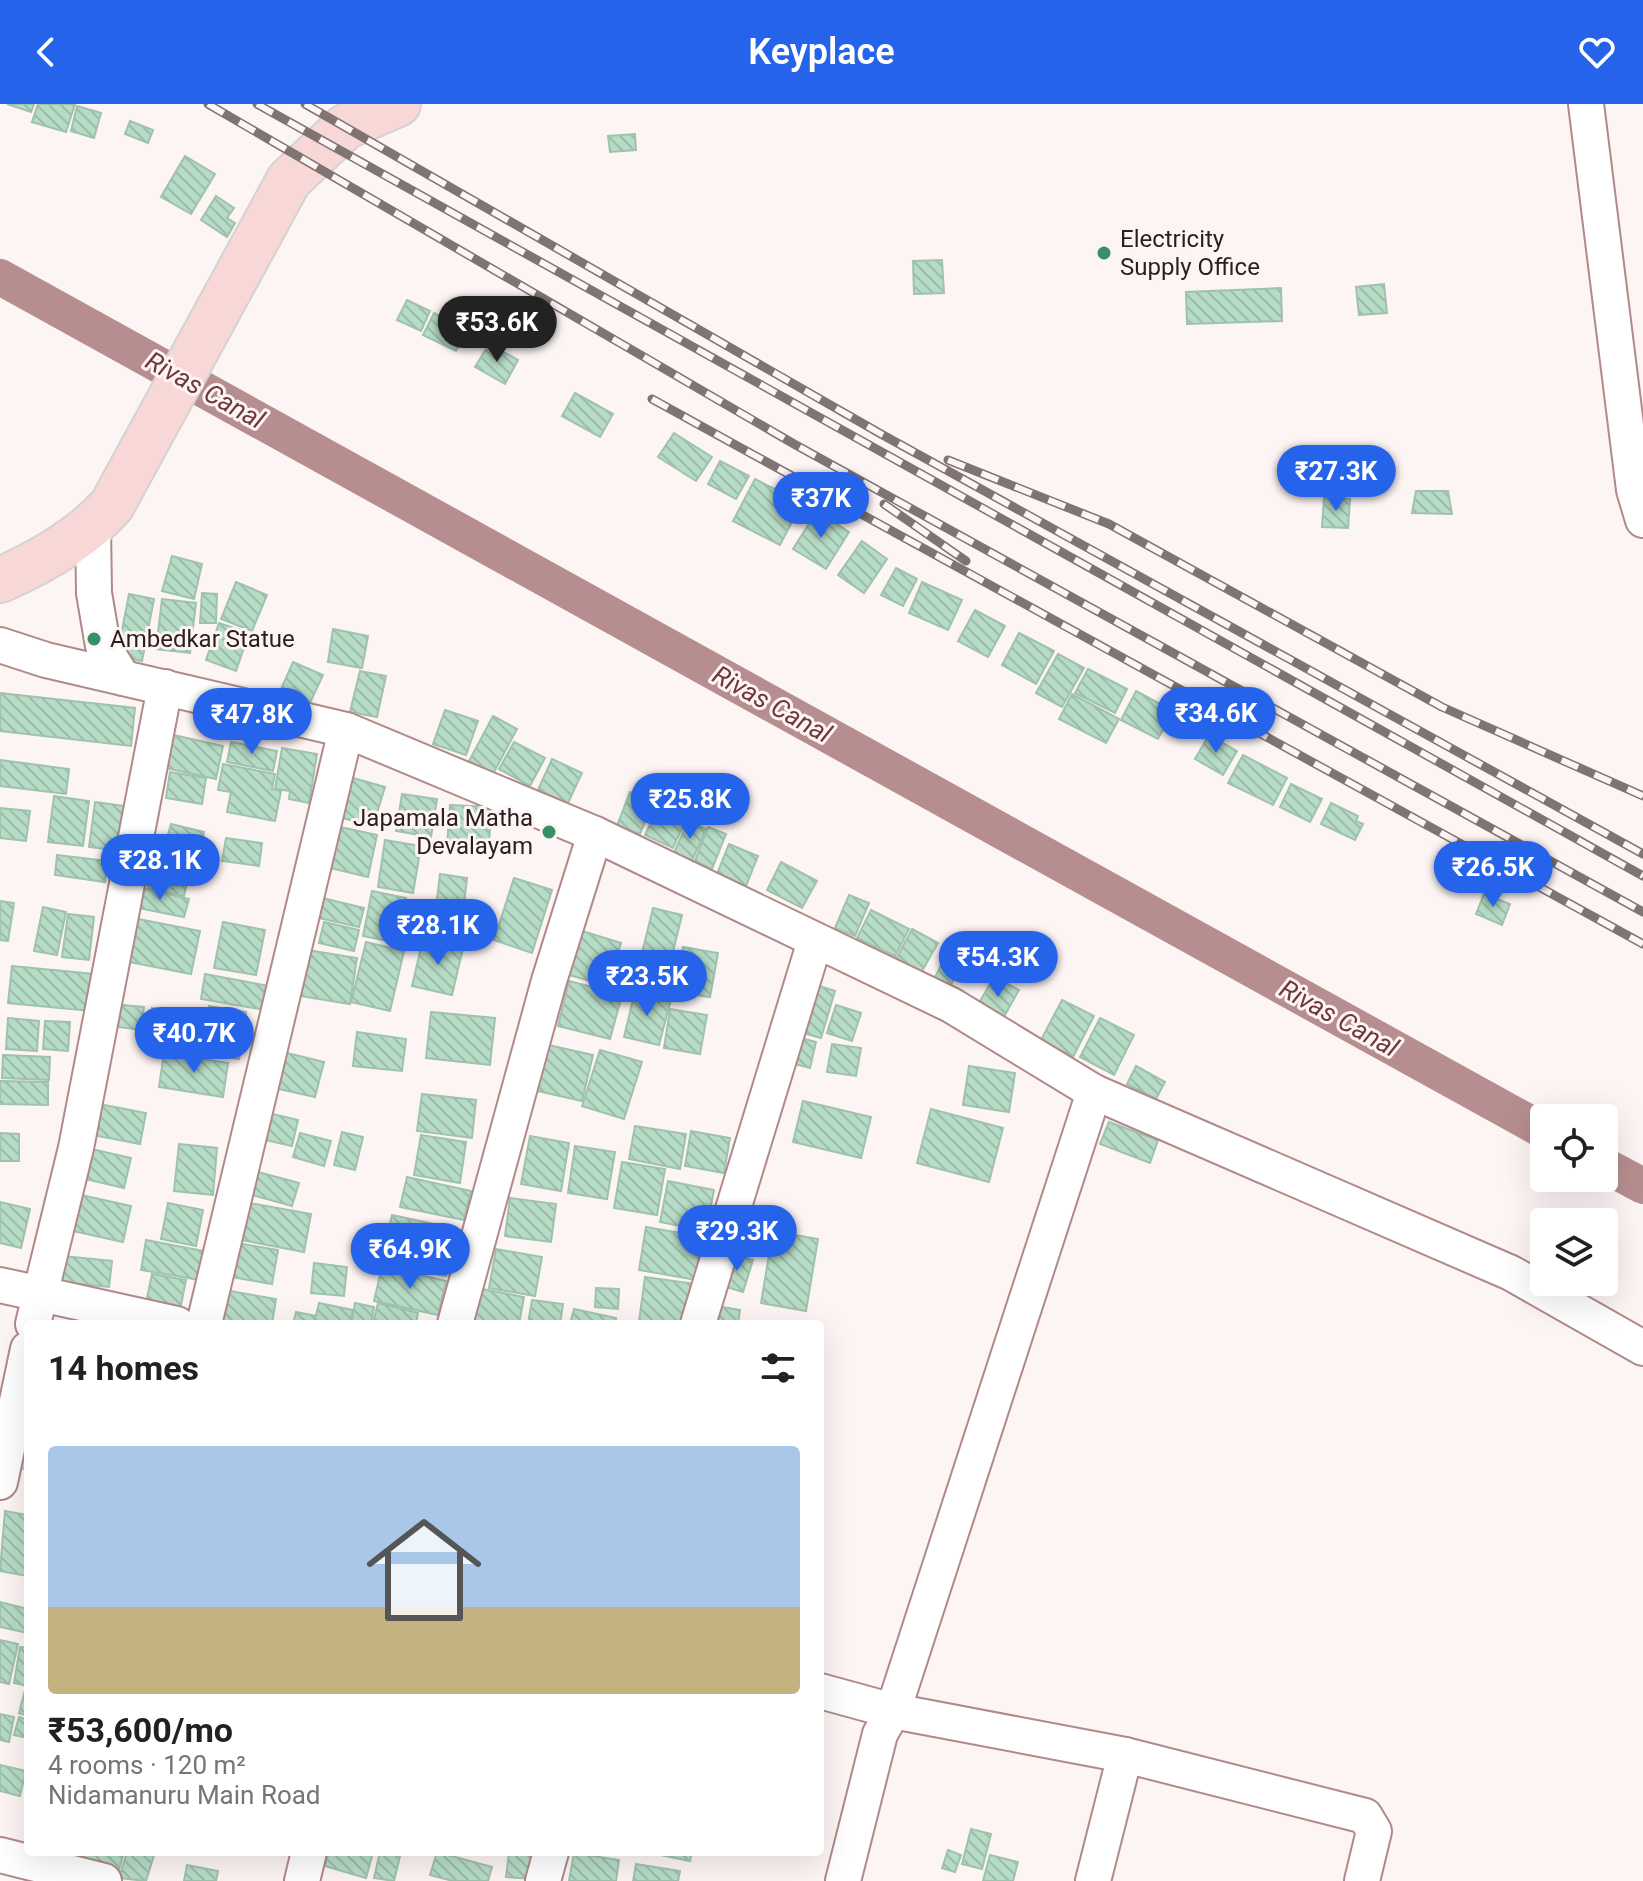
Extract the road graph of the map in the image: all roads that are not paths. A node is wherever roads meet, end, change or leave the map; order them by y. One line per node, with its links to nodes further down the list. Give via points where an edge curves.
1 (398, 104): 3 (main road, via 345,127 289,180)
2 (1586, 104): 4 (street, via 1634,490)
3 (102, 515): 5 (main road, via 31,566); 7 (street, via 94,593 103,646)
4 (1643, 520)
5 (0, 580)
6 (0, 645): 7 (street)
7 (123, 678): 8 (street)
8 (165, 687): 9 (street); 14 (street, via 76,1148)
9 (346, 730): 10 (street); 16 (street)
10 (595, 834): 11 (street); 17 (street)
11 (815, 941): 12 (street, via 951,1005); 18 (street)
12 (1094, 1092): 19 (street, via 1511,1273); 24 (street)
13 (0, 1285): 14 (street)
14 (36, 1310): 15 (street)
15 (137, 1320)
16 (205, 1320)
17 (456, 1320)
18 (699, 1320)
19 (1643, 1348)
20 (24, 1368): 21 (street)
21 (0, 1480): 22 (street)
22 (24, 1485)
23 (824, 1692): 24 (street)
24 (893, 1711): 25 (street); 33 (street, via 880,1734)
25 (1125, 1755): 34 (street); 35 (street, via 1365,1816 1374,1831)
26 (0, 1855): 29 (street)
27 (308, 1856): 31 (street)
28 (550, 1856): 32 (street)
29 (63, 1868): 30 (street)
30 (104, 1881)
31 (302, 1881)
32 (543, 1881)
33 (843, 1881)
34 (1093, 1881)
35 (1362, 1881)

